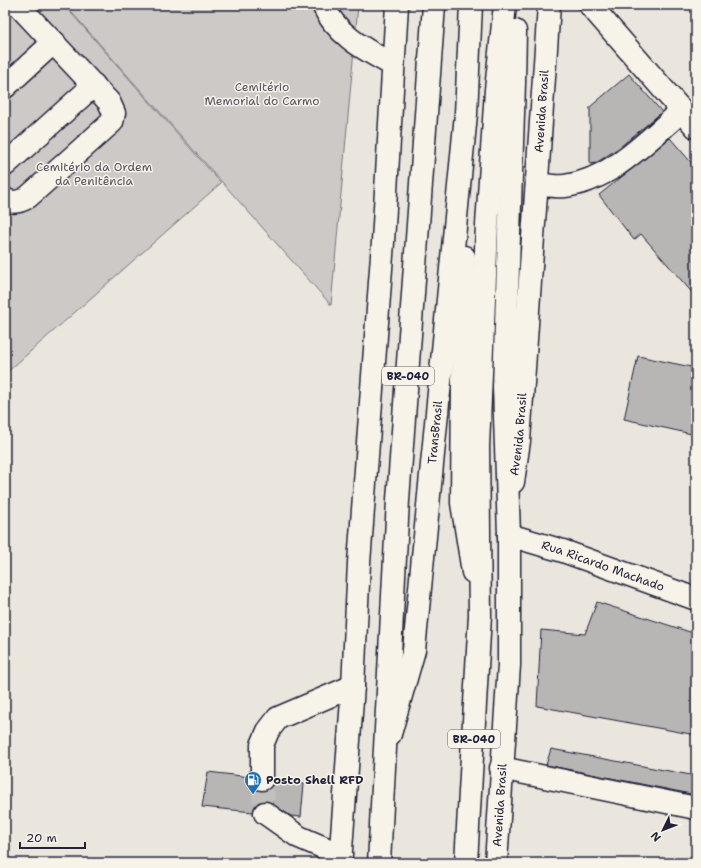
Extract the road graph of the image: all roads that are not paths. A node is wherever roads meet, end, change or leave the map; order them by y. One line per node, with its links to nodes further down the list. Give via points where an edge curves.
1 (18, 5): 10 (main road); 11 (main road)
2 (323, 5): 12 (main road, via 344,35)
3 (397, 5): 12 (main road)
4 (434, 5): 25 (main road, BR-040, via 398,500)
5 (471, 5): 15 (main road)
6 (505, 5): 23 (main road, BR-040, via 496,90 487,233 478,447)
7 (514, 5): 21 (main road, via 514,83 504,387)
8 (549, 5): 19 (main road, Avenida Brasil)
9 (590, 5): 16 (main road)
10 (5, 16)
11 (54, 42): 13 (main road); 14 (main road)
12 (393, 65): 24 (main road)
13 (94, 85): 18 (main road); 20 (main road, via 114,112 112,122 28,197 20,202)
14 (5, 87)
15 (466, 106): 23 (main road, via 462,503); 25 (main road, TransBrasil, via 414,650)
16 (682, 111): 17 (main road); 19 (main road, via 604,174 564,186)
17 (696, 127)
18 (5, 165)
19 (537, 184): 21 (main road, Avenida Brasil, via 519,441)
20 (5, 199)
21 (509, 527): 22 (main road, Rua Ricardo Machado, via 563,550); 26 (main road, Avenida Brasil, via 509,665)
22 (696, 598)
23 (480, 615): 32 (main road, BR-040)
24 (353, 686): 27 (main road, via 278,718 262,745); 30 (main road)
25 (386, 747): 31 (main road, BR-040)
26 (501, 768): 28 (main road); 33 (main road, Avenida Brasil)
27 (262, 779)
28 (696, 808)
29 (265, 813): 30 (main road, via 299,837)
30 (340, 859)
31 (379, 863)
32 (466, 863)
33 (496, 863)

